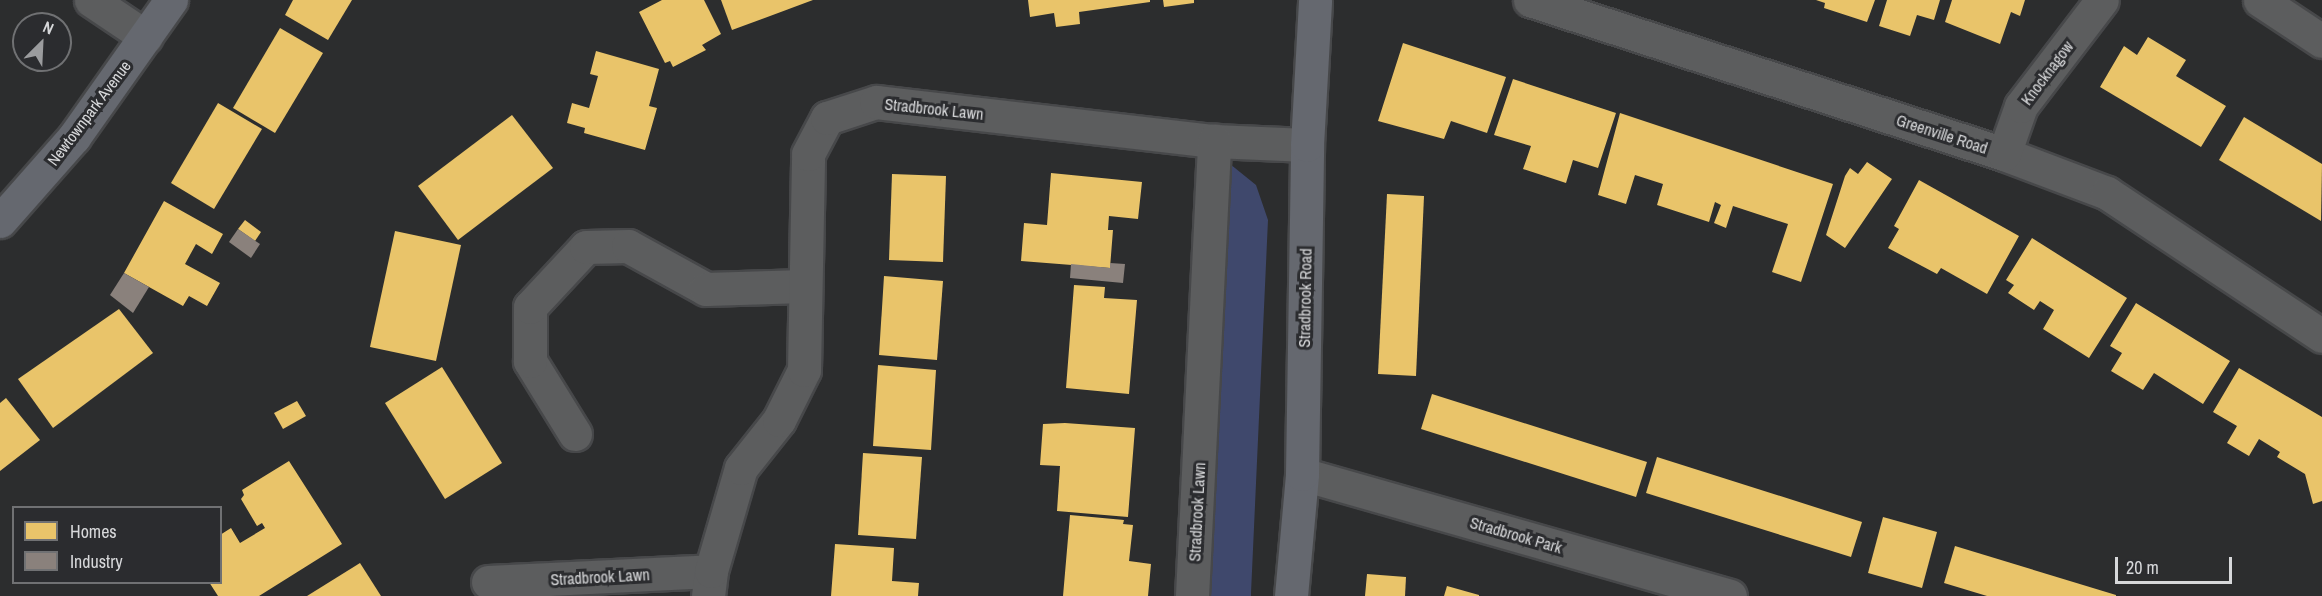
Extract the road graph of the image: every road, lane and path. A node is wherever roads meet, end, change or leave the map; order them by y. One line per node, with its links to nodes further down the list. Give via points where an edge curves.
1 (91, 0): 7 (street)
2 (171, 0): 7 (main road, Newtownpark Avenue)
3 (1316, 0): 10 (main road, Stradbrook Road)
4 (1530, 0): 11 (street, Greenville Road)
5 (2102, 0): 11 (street, Knocknagow, via 2021,106)
6 (2260, 0): 8 (street)
7 (146, 37): 12 (main road, Newtownpark Avenue, via 74,137)
8 (2322, 41)
9 (1214, 141): 10 (street, Stradbrook Lawn); 13 (street, Stradbrook Lawn, via 876,102 828,118 808,154); 19 (street, Stradbrook Lawn)
10 (1307, 145): 16 (main road, Stradbrook Road)
11 (2004, 154): 14 (street, Greenville Road, via 2107,193)
12 (0, 221)
13 (804, 286): 15 (street, via 705,289 628,246 586,247 530,307 530,361); 18 (street, Stradbrook Lawn, via 804,370 779,420 741,468)
14 (2322, 336)
15 (575, 434)
16 (1302, 474): 20 (main road, Stradbrook Road); 21 (street, Stradbrook Park)
17 (488, 582): 18 (street, Stradbrook Lawn)
18 (709, 584)
19 (1192, 596)
20 (1292, 596)
21 (1730, 596)

